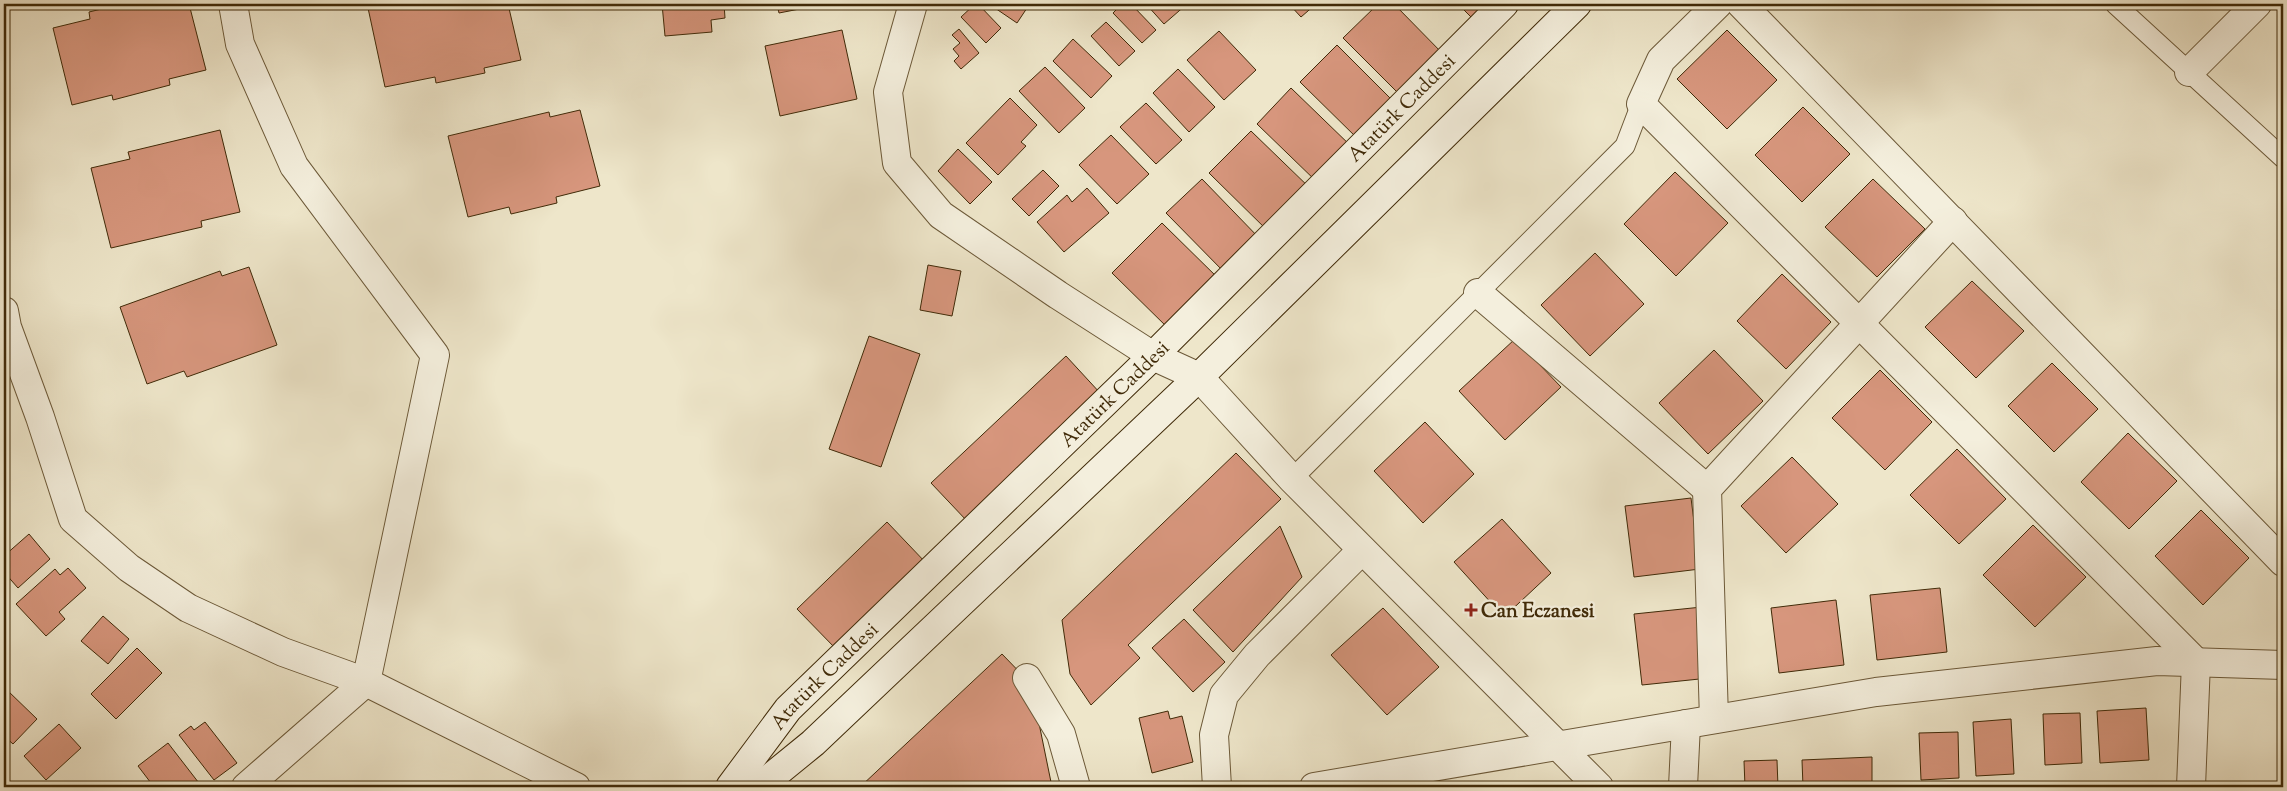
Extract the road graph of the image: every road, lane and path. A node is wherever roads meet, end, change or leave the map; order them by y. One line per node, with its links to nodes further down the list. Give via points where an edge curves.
1 (233, 4): 25 (street, via 240,44 294,166 435,356)
2 (913, 4): 16 (street, via 888,92 897,163 941,216)
3 (1504, 4): 16 (street, Atatürk Caddesi)
4 (1578, 4): 17 (street)
5 (1718, 4): 10 (street, via 1661,60)
6 (1741, 4): 12 (street)
7 (2115, 4): 9 (lane)
8 (2258, 4): 9 (street)
9 (2189, 72): 11 (lane)
10 (1641, 104): 13 (lane, via 1625,146); 15 (street)
11 (2283, 158)
12 (1953, 221): 15 (street); 21 (street)
13 (1478, 293): 18 (lane); 19 (street)
14 (4, 311): 25 (street, via 73,518 129,568 188,608 283,652)
15 (1860, 323): 19 (street); 22 (street)
16 (1153, 356): 17 (street); 31 (street, Atatürk Caddesi, via 788,709)
17 (1199, 377): 18 (street); 32 (street, via 813,743)
18 (1292, 479): 20 (street)
19 (1708, 488): 26 (street)
20 (1362, 550): 28 (street); 34 (street, via 1258,655 1224,695 1214,735)
21 (2283, 562)
22 (2196, 662): 23 (street); 26 (street, via 2157,661 1876,692); 38 (street)
23 (2283, 666)
24 (1027, 678): 33 (street, via 1061,734)
25 (366, 682): 29 (street); 30 (street)
26 (1714, 719): 27 (street)
27 (1686, 724): 28 (street); 37 (street)
28 (1558, 746): 35 (street); 36 (street)
29 (246, 787)
30 (576, 787)
31 (730, 787)
32 (759, 787)
33 (1076, 787)
34 (1217, 787)
35 (1314, 787)
36 (1599, 787)
37 (1683, 787)
38 (2191, 787)

